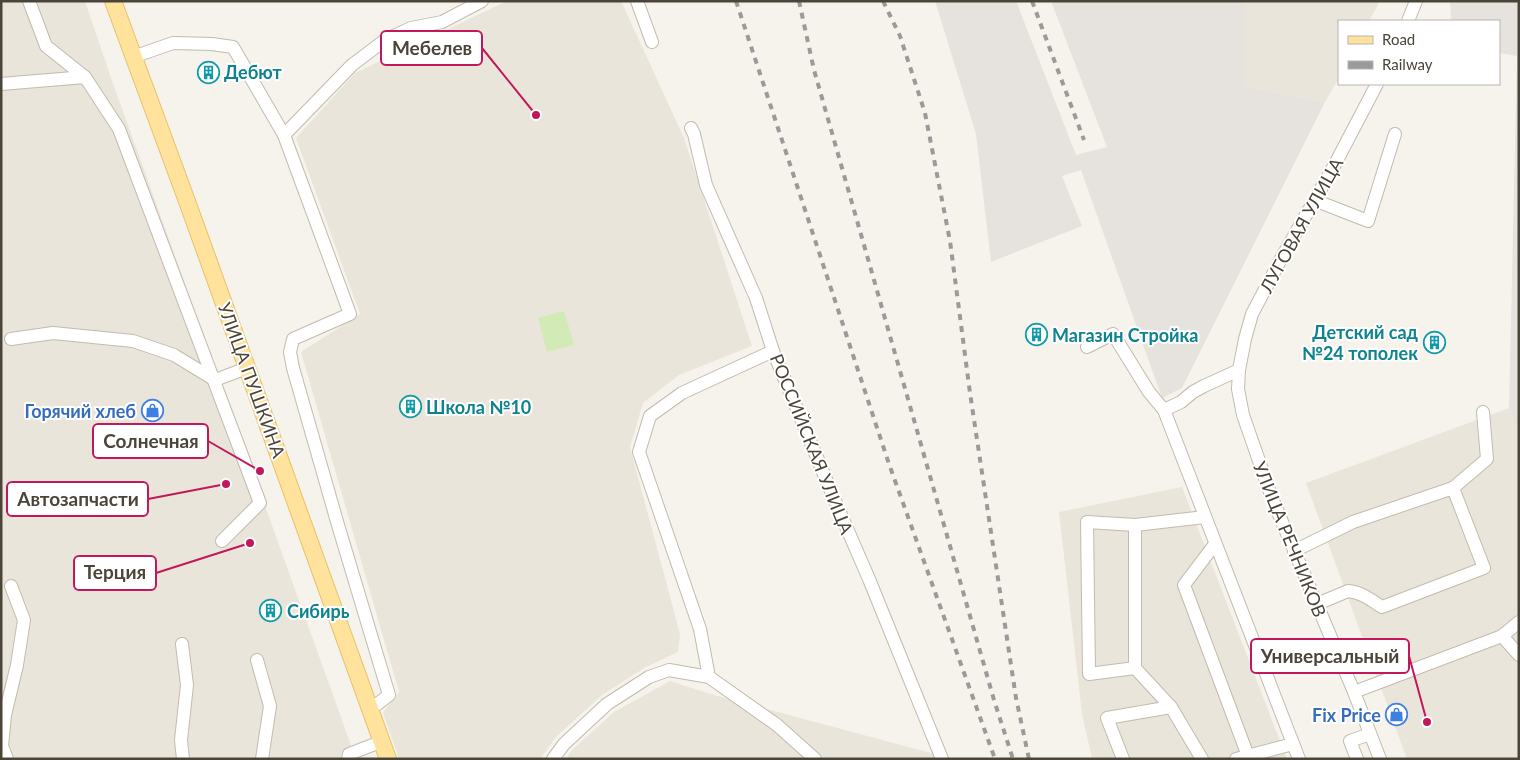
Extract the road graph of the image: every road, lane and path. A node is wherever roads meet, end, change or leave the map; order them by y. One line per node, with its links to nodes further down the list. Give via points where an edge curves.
1 (29, 1): 9 (street, via 46,46)
2 (113, 1): 8 (main road, УЛИЦА ПУШКИНА)
3 (482, 1): 14 (street, via 442,22 411,28 385,40 352,65)
4 (637, 1): 7 (street)
5 (1416, 1): 6 (street)
6 (1408, 20)
7 (652, 42)
8 (133, 57): 14 (street, via 173,43 233,47); 19 (main road, УЛИЦА ПУШКИНА)
9 (85, 77): 10 (street); 21 (street, via 119,129)
10 (1, 84)
11 (1376, 85): 15 (street, ЛУГОВАЯ УЛИЦА)
12 (691, 128): 18 (street, РОССИЙСКАЯ УЛИЦА, via 706,185 756,298)
13 (1395, 134): 15 (street, via 1368,221)
14 (284, 135): 41 (street, via 350,314 293,339 290,352 389,695)
15 (1314, 200): 20 (street, ЛУГОВАЯ УЛИЦА, via 1252,314)
16 (11, 339): 21 (street, via 53,333 133,341 174,355)
17 (1087, 347): 22 (street, via 1114,334 1149,392)
18 (773, 351): 38 (street, via 682,394 650,416 639,452 700,629); 53 (street, РОССИЙСКАЯ УЛИЦА)
19 (247, 368): 21 (street); 41 (main road, УЛИЦА ПУШКИНА)
20 (1239, 370): 22 (street); 29 (street, УЛИЦА РЕЧНИКОВ, via 1238,389 1243,415)
21 (215, 380): 27 (street, via 260,503)
22 (1164, 410): 25 (street)
23 (1483, 412): 24 (street, via 1487,459)
24 (1453, 488): 29 (street, via 1353,522); 31 (street, via 1484,568 1382,608 1362,594 1348,591)
25 (1205, 517): 26 (street); 28 (street)
26 (1135, 525): 37 (street); 37 (street, via 1087,522 1089,674)
27 (222, 542)
28 (1215, 544): 44 (street); 45 (street, via 1184,585)
29 (1294, 551): 31 (street, УЛИЦА РЕЧНИКОВ)
30 (11, 586): 46 (street, via 24,620 5,715 2,746)
31 (1317, 604): 39 (street, УЛИЦА РЕЧНИКОВ)
32 (1519, 622): 33 (street)
33 (1502, 636): 35 (street); 39 (street)
34 (182, 644): 47 (street, via 187,686 181,740)
35 (1519, 654)
36 (257, 660): 48 (street, via 270,706)
37 (1135, 668): 40 (street)
38 (709, 677): 51 (street, via 669,670 649,677 607,704 564,744); 52 (street, via 777,725)
39 (1354, 692): 42 (street, УЛИЦА РЕЧНИКОВ)
40 (1171, 708): 54 (street, via 1107,718); 55 (street)
41 (371, 709): 43 (main road, УЛИЦА ПУШКИНА)
42 (1370, 734): 57 (street, via 1350,741); 58 (street, УЛИЦА РЕЧНИКОВ)
43 (383, 741): 49 (street, via 349,754); 50 (main road, УЛИЦА ПУШКИНА)
44 (1293, 744): 45 (street); 56 (street)
45 (1242, 757)
46 (7, 759)
47 (183, 759)
48 (262, 759)
49 (348, 759)
50 (388, 759)
51 (553, 759)
52 (815, 759)
53 (942, 759)
54 (1123, 759)
55 (1202, 759)
56 (1298, 759)
57 (1357, 759)
58 (1380, 759)

